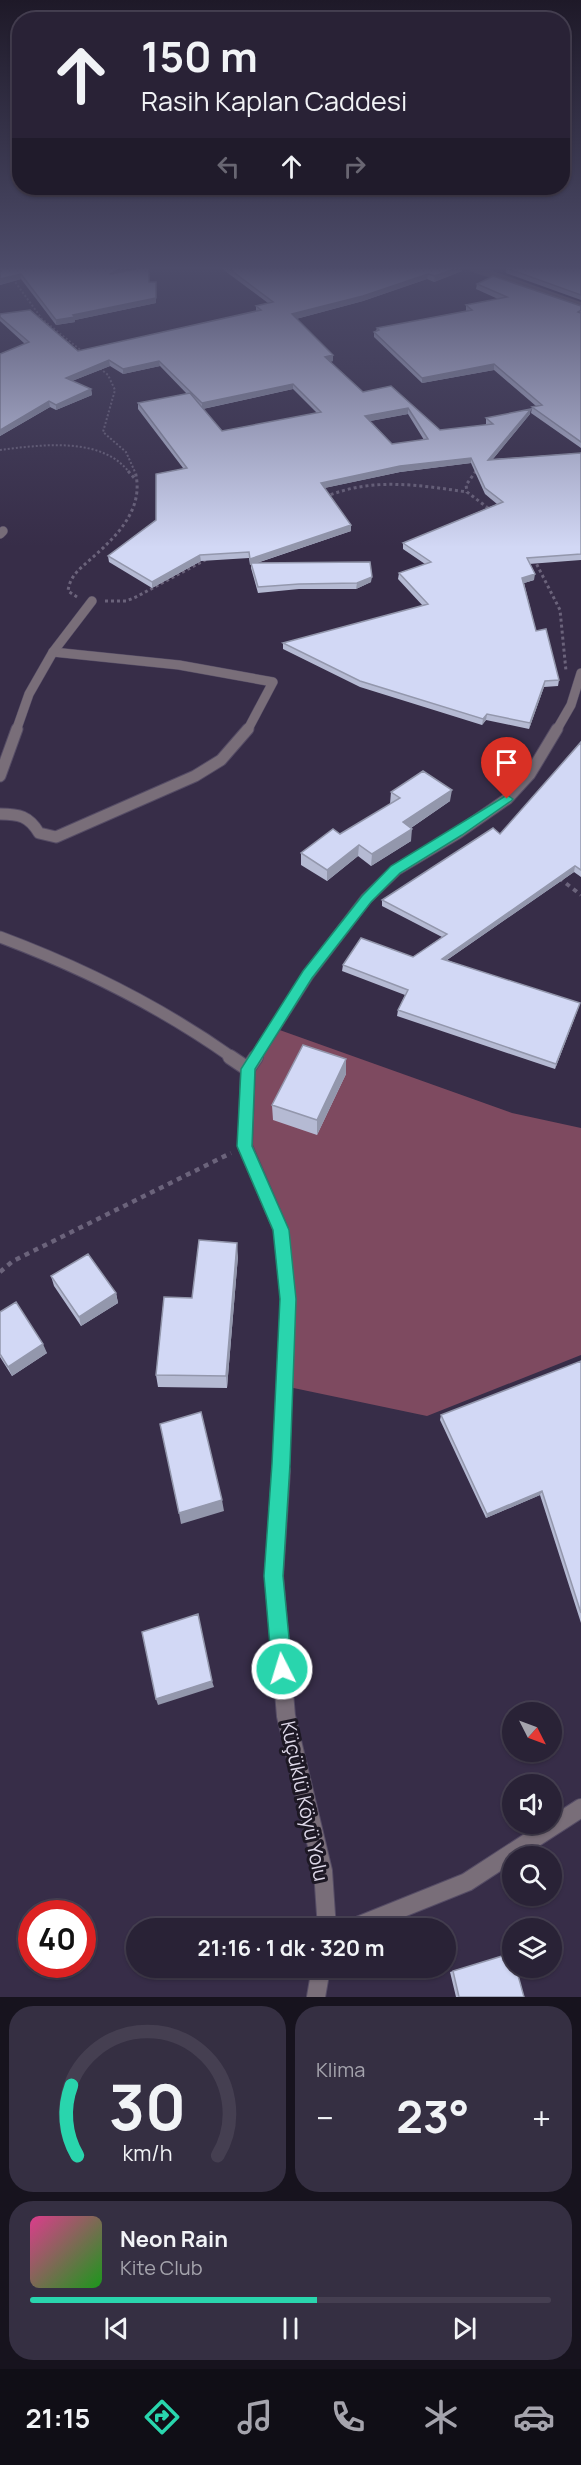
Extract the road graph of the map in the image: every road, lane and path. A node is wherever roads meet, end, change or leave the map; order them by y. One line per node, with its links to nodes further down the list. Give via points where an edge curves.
1 (94, 364): 4 (path, via 108,375 115,390 103,432 131,460)
2 (0, 450): 4 (path, via 48,447 100,452 118,460)
3 (481, 465): 5 (path, via 466,485)
4 (136, 480): 10 (path, via 134,508 122,526 74,573 69,584 72,595)
5 (467, 492): 6 (path, via 372,483); 7 (path)
6 (320, 500)
7 (497, 515)
8 (530, 550): 12 (path, via 560,610)
9 (214, 556): 10 (path, via 126,601)
10 (92, 601): 11 (street)
11 (53, 652): 14 (street, via 29,694); 15 (street, via 168,663 273,682 240,740 195,776 56,837 39,833 27,816)
12 (566, 672)
13 (580, 679): 19 (street, via 571,705 530,774 507,799 396,870 366,899 308,975)
14 (0, 776)
15 (0, 814)
16 (554, 873): 17 (path)
17 (581, 895)
18 (0, 937): 19 (street, via 45,952 124,991 208,1040)
19 (248, 1069): 20 (street, Küçüklü Köyü Yolu)
20 (245, 1146): 21 (path, via 13,1261); 23 (street, Küçüklü Köyü Yolu, via 281,1230 288,1299 274,1576 286,1716 323,1871)
21 (0, 1272)
22 (581, 1808): 24 (street, via 467,1882)
23 (326, 1918)
24 (377, 1918)
25 (319, 1978): 26 (street)
26 (316, 1997)

